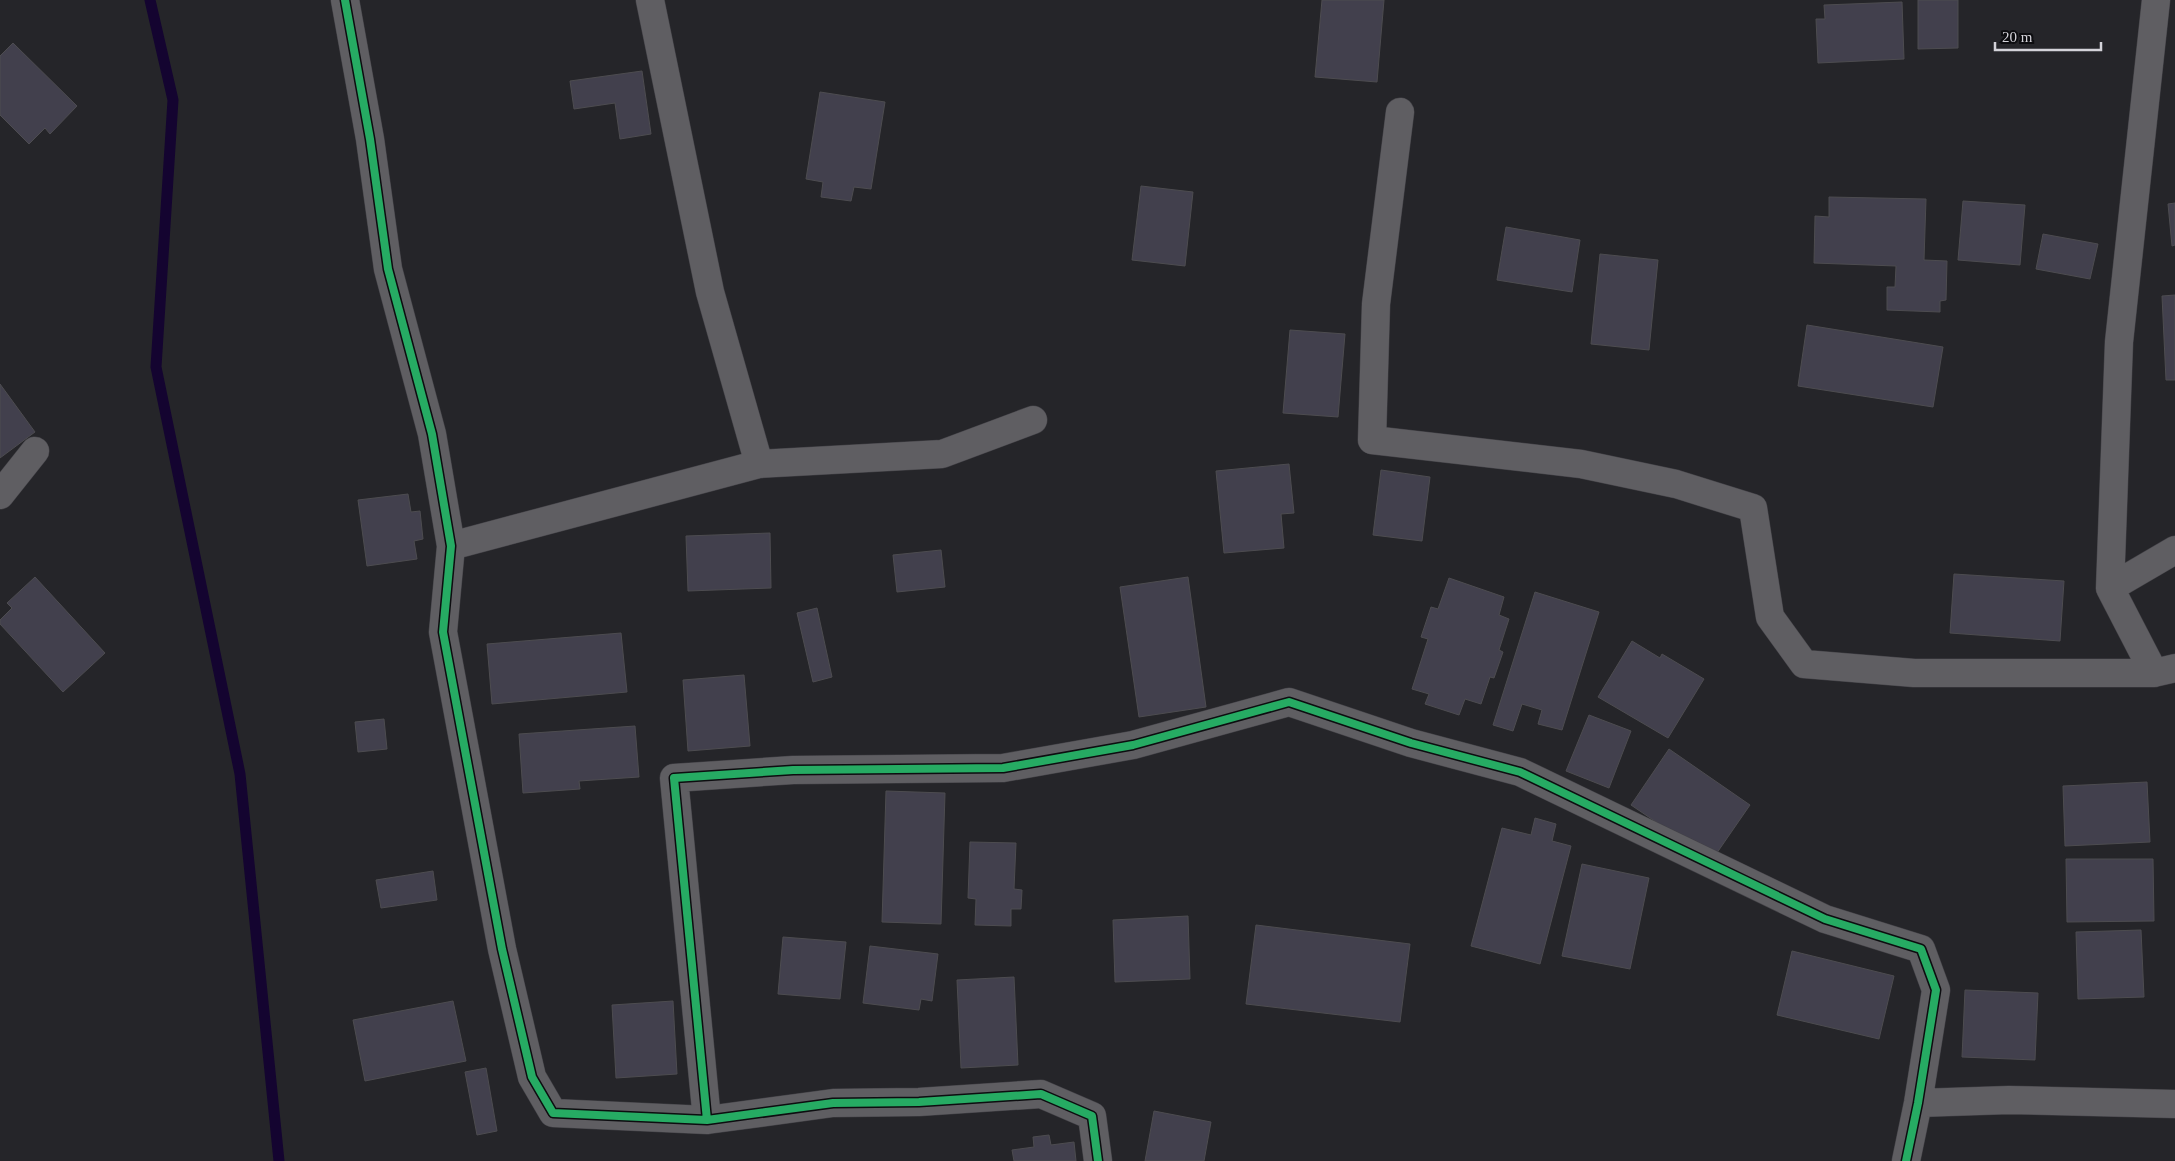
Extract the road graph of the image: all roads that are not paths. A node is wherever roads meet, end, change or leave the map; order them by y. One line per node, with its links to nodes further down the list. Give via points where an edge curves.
1 (345, 0): 9 (street, via 370,139 388,270 432,434)
2 (650, 0): 7 (street, via 710,292)
3 (2156, 0): 11 (street, via 2119,342)
4 (1400, 112): 12 (street, via 1376,304 1372,440 1581,464 1676,484 1753,508 1770,617 1804,664 1914,673)
5 (1033, 420): 7 (street, via 942,454)
6 (36, 451): 8 (street)
7 (759, 464): 9 (street)
8 (0, 495)
9 (451, 546): 15 (street, via 443,632 502,949 532,1077 553,1113)
10 (2175, 550): 11 (street)
11 (2110, 588): 12 (street)
12 (2164, 670)
13 (1918, 1104): 14 (street, via 2009,1100); 15 (street, via 1936,990 1921,949 1825,919 1520,772 1411,743 1289,702 1133,745 1002,768 794,770 674,778); 17 (street)
14 (2175, 1104)
15 (707, 1120): 16 (street, via 833,1104 1041,1094 1092,1116)
16 (1098, 1161)
17 (1906, 1161)

